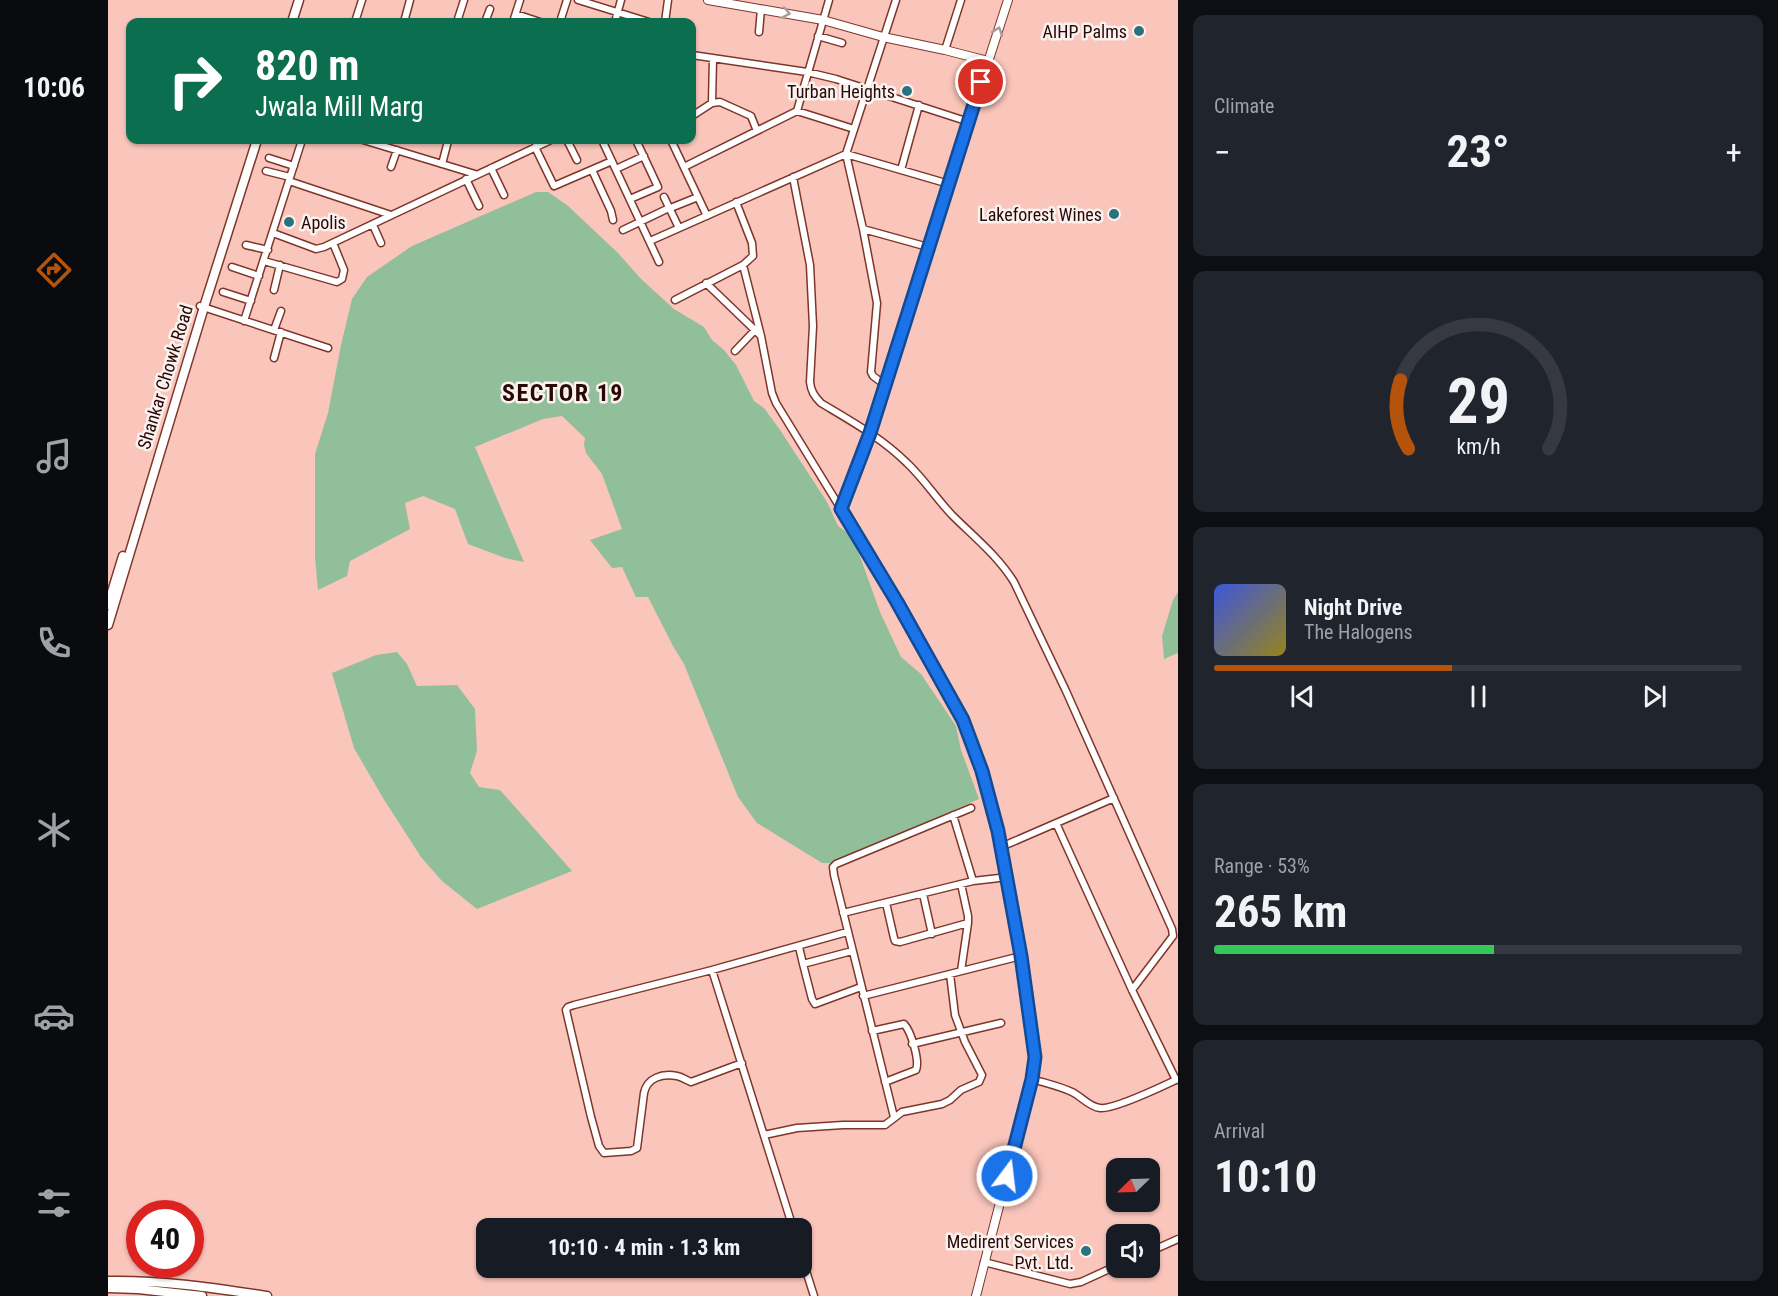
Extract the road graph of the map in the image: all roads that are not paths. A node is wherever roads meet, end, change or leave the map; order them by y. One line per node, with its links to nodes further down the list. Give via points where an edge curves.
1 (293, 0): 20 (main road)
2 (299, 0): 21 (main road)
3 (362, 0): 22 (street)
4 (410, 0): 23 (street)
5 (464, 0): 24 (street)
6 (520, 0): 19 (street)
7 (567, 0): 28 (street)
8 (578, 0): 18 (street)
9 (621, 0): 18 (street)
10 (668, 0): 31 (street)
11 (708, 0): 17 (street)
12 (829, 0): 32 (street)
13 (896, 0): 35 (street)
14 (961, 0): 37 (street)
15 (1008, 0): 40 (street, one-way to 15)
16 (490, 9): 25 (street)
17 (761, 9): 32 (street, one-way to 32); 33 (street)
18 (618, 12): 29 (street); 30 (street)
19 (516, 14): 26 (street); 27 (street)
20 (287, 18)
21 (293, 18)
22 (356, 18)
23 (405, 18)
24 (458, 18)
25 (487, 18)
26 (514, 18)
27 (528, 18)
28 (561, 18)
29 (616, 18)
30 (637, 18)
31 (666, 18)
32 (824, 20): 34 (street); 35 (street)
33 (759, 32)
34 (818, 36): 36 (street); 41 (street)
35 (883, 37): 37 (street); 42 (street)
36 (842, 43)
37 (945, 50): 40 (street)
38 (696, 56): 39 (street)
39 (713, 58): 41 (street); 43 (street)
40 (988, 61): 47 (street)
41 (807, 72): 42 (street); 45 (street)
42 (867, 88): 44 (street); 48 (street)
43 (712, 103): 46 (street); 49 (street, via 728,104 746,113)
44 (919, 105): 47 (street); 74 (street)
45 (797, 111): 48 (street); 49 (street)
46 (696, 113)
47 (969, 122): 80 (street)
48 (854, 129): 62 (street)
49 (757, 131): 70 (street)
50 (250, 144): 114 (main road, Shankar Chowk Road)
51 (256, 144): 114 (main road, Shankar Chowk Road)
52 (301, 144): 68 (street)
53 (377, 144): 61 (street)
54 (447, 144): 67 (street)
55 (542, 144): 60 (street)
56 (569, 144): 65 (street)
57 (604, 144): 66 (street)
58 (638, 144): 63 (street)
59 (673, 144): 70 (street)
60 (535, 147): 71 (street); 73 (street, via 554,186)
61 (397, 150): 67 (street); 69 (street)
62 (846, 154): 74 (street); 77 (street); 94 (street)
63 (644, 156): 72 (street); 84 (street, via 658,187)
64 (269, 158): 68 (street)
65 (577, 160)
66 (612, 161): 72 (street); 73 (street)
67 (442, 164): 76 (street)
68 (294, 166): 78 (street)
69 (391, 167)
70 (684, 167): 83 (street)
71 (491, 168): 76 (street); 81 (street)
72 (616, 169): 84 (street)
73 (592, 170): 90 (street)
74 (901, 170): 80 (street)
75 (266, 171): 78 (street)
76 (476, 175): 79 (street)
77 (793, 177): 85 (street); 126 (street, via 810,265 811,390 821,403)
78 (290, 179): 88 (street); 96 (street)
79 (466, 179): 86 (street); 88 (street)
80 (949, 184): 101 (street)
81 (504, 195)
82 (664, 197): 87 (street)
83 (698, 197): 87 (street); 89 (street)
84 (630, 199): 91 (street)
85 (736, 202): 89 (street); 106 (street, via 754,250)
86 (479, 206)
87 (671, 207): 91 (street); 93 (street)
88 (392, 215): 92 (street)
89 (707, 216): 93 (street)
90 (613, 220)
91 (641, 222): 95 (street); 97 (street)
92 (372, 225): 98 (street); 99 (street)
93 (679, 228): 97 (street)
94 (863, 229): 101 (street); 125 (street, via 877,303 871,372)
95 (623, 230)
96 (273, 233): 98 (street, via 316,249); 102 (street)
97 (651, 241): 104 (street)
98 (333, 243): 105 (street, via 344,270 340,281)
99 (381, 243)
100 (246, 245): 102 (street)
101 (928, 247): 125 (street)
102 (268, 250): 103 (street)
103 (264, 261): 105 (street); 108 (street)
104 (659, 262)
105 (280, 265): 110 (street)
106 (744, 265): 109 (street); 120 (street)
107 (232, 267): 108 (street)
108 (260, 276): 113 (street)
109 (706, 283): 112 (street); 117 (street)
110 (274, 290)
111 (223, 292): 113 (street)
112 (675, 300)
113 (251, 301): 116 (street)
114 (202, 307): 116 (street); 128 (main road, Shankar Chowk Road); 129 (main road, Shankar Chowk Road)
115 (281, 311): 118 (street)
116 (244, 321): 118 (street)
117 (755, 330): 120 (street); 123 (street)
118 (278, 331): 119 (street); 124 (street)
119 (293, 336): 121 (street); 122 (street)
120 (761, 336): 127 (street, via 776,403)
121 (290, 345)
122 (328, 348)
123 (735, 351)
124 (274, 358)
125 (885, 385): 126 (street)
126 (870, 433): 127 (street); 130 (street, via 906,461 1005,567)
127 (841, 509): 134 (street, via 963,720 982,771)
128 (108, 605)
129 (108, 626)
130 (1114, 798): 133 (street); 152 (street, via 1173,933)
131 (970, 808): 132 (street)
132 (953, 815): 136 (street); 140 (street, via 836,864 833,871)
133 (1056, 823): 134 (street); 152 (street)
134 (1001, 847): 135 (street)
135 (1008, 877): 136 (street); 159 (street, via 1035,1046)
136 (973, 881): 137 (street)
137 (962, 884): 138 (street); 141 (street)
138 (923, 894): 139 (street); 143 (street)
139 (886, 903): 140 (street); 143 (street, via 895,941)
140 (843, 913): 142 (street)
141 (968, 923): 143 (street); 149 (street)
142 (847, 932): 144 (street); 145 (street)
143 (932, 934)
144 (799, 947): 147 (street); 148 (street)
145 (852, 951): 147 (street); 151 (street)
146 (1012, 958): 149 (street)
147 (803, 964): 151 (street, via 815,1004)
148 (712, 970): 158 (street); 158 (street, via 566,1010 602,1150 608,1154 637,1148 644,1093 651,1081 664,1075 693,1082)
149 (961, 971): 150 (street)
150 (950, 974): 153 (street); 156 (street)
151 (861, 987): 153 (street)
152 (1132, 990): 160 (street)
153 (863, 996): 155 (street)
154 (1001, 1023): 156 (street)
155 (872, 1031): 157 (street, via 904,1024); 161 (street)
156 (960, 1031): 157 (street); 162 (street, via 982,1079 942,1104)
157 (912, 1044): 161 (street, via 917,1068)
158 (742, 1064): 163 (street)
159 (1032, 1079): 160 (street, via 1074,1093 1099,1108); 167 (street)
160 (1177, 1079)
161 (885, 1082): 162 (street)
162 (894, 1117): 163 (street, via 885,1125 807,1127)
163 (764, 1135): 164 (street)
164 (790, 1218)
165 (1178, 1239): 166 (street)
166 (1160, 1247)
167 (984, 1262): 168 (street, via 1070,1284); 176 (street)
168 (1106, 1271)
169 (808, 1278): 175 (street)
170 (108, 1281): 171 (main road)
171 (157, 1286): 172 (main road); 173 (main road); 174 (main road)
172 (108, 1288)
173 (202, 1296)
174 (267, 1296)
175 (814, 1296)
176 (976, 1296)

